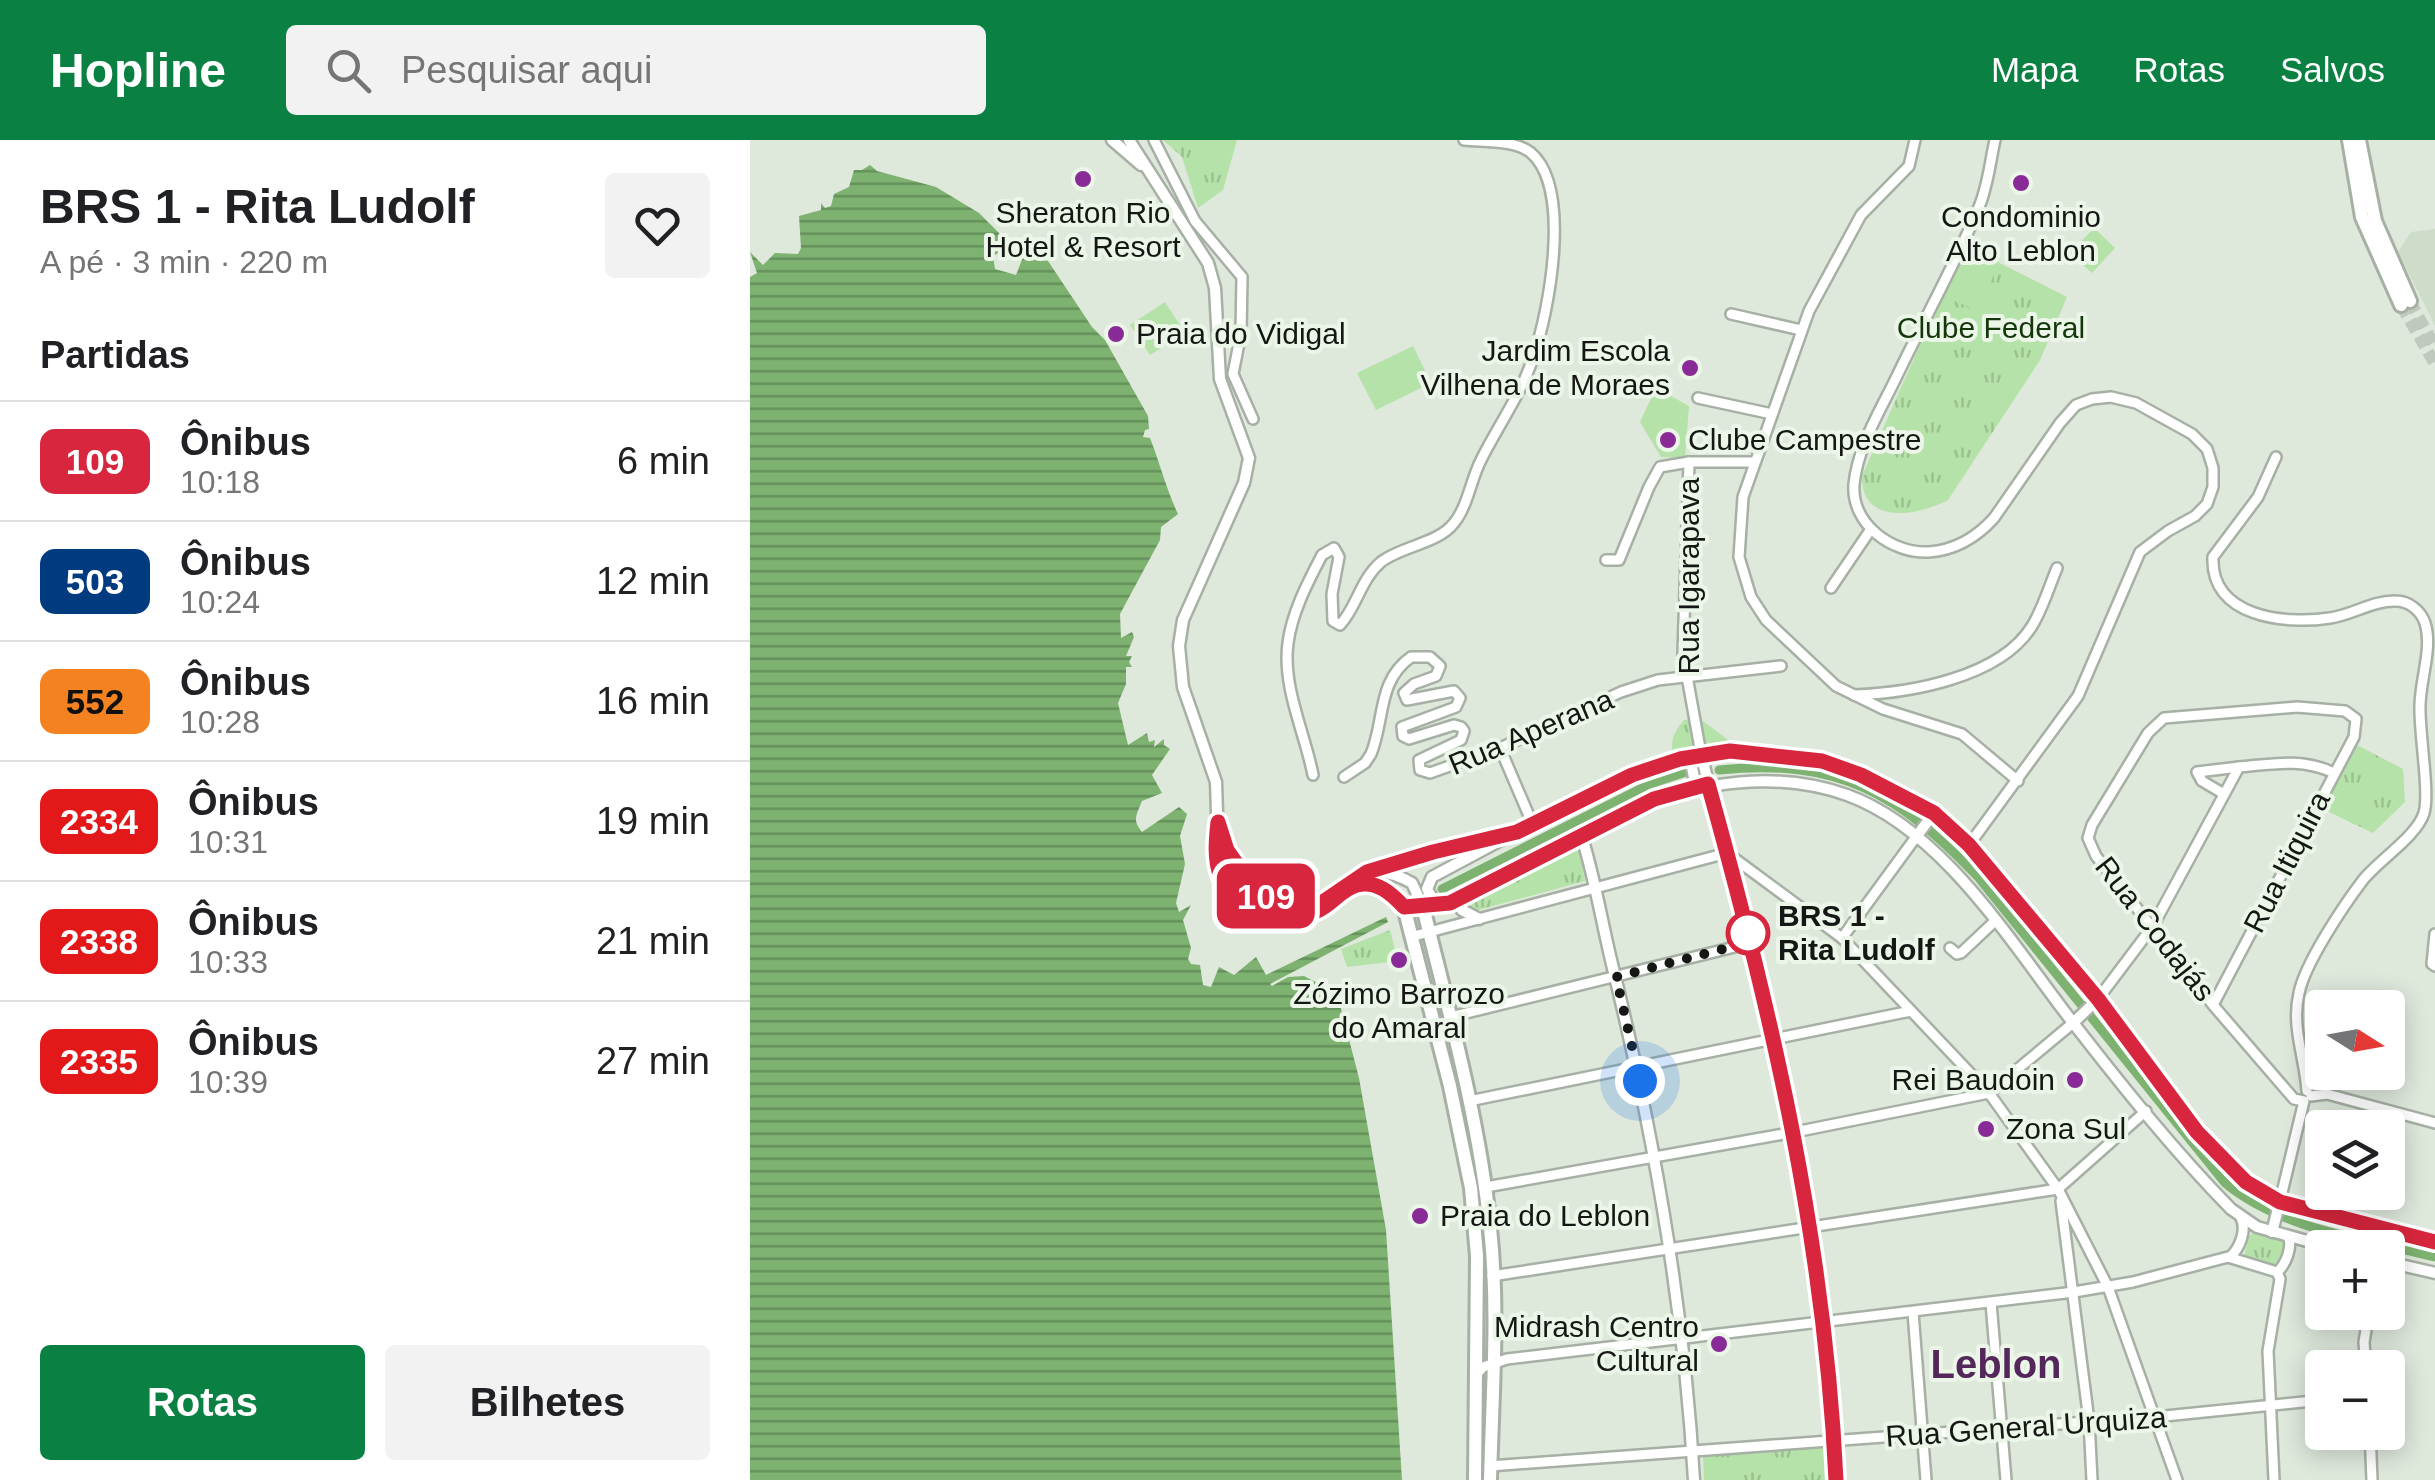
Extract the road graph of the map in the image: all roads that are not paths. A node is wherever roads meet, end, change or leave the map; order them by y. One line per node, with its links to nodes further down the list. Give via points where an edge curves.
1 (1112, 140): 9 (main road)
2 (1129, 140): 9 (main road)
3 (1154, 140): 14 (street, via 1196,221 1242,276 1232,374)
4 (1464, 140): 31 (street, via 1520,145 1543,168 1554,233 1543,323 1532,361 1453,525 1384,560 1360,585 1340,625 1332,607 1339,557 1334,548 1322,554 1287,645)
5 (1915, 140): 11 (street, via 1910,166 1861,214)
6 (1995, 140): 18 (street, via 1979,206 1865,444 1854,488)
7 (2349, 140): 8 (highway, via 2362,217 2406,303 2375,221)
8 (2359, 140)
9 (1152, 176): 39 (main road, via 1213,275 1220,379 1250,458 1180,633 1183,687 1216,782)
10 (1732, 314): 11 (street)
11 (1801, 330): 13 (street)
12 (1698, 398): 13 (street)
13 (1772, 414): 17 (street)
14 (1253, 419)
15 (2276, 457): 73 (street, via 2258,496 2213,557 2215,579 2229,599 2267,617 2314,620 2404,602 2425,623 2425,810 2416,828 2363,880 2299,988 2297,1035)
16 (1689, 462): 17 (street, Rua Igarapava); 19 (street, via 1660,467 1619,560); 23 (street, Rua Igarapava)
17 (1754, 462): 24 (street, via 1738,540 1747,587 1788,644)
18 (1872, 529): 21 (street); 33 (street, via 1910,552 1962,544 1994,518 2076,405 2092,399 2136,404 2207,449 2213,468 2207,504 2140,552 2078,696)
19 (1606, 560)
20 (2057, 568): 24 (street, via 2031,627 2005,652 1918,690)
21 (1832, 588)
22 (1781, 666): 23 (street, Rua Aperana)
23 (1686, 676): 26 (street, Rua Aperana, via 1622,692); 27 (street, Rua Igarapava)
24 (1851, 695): 33 (street, via 1962,734)
25 (2356, 719): 30 (street, Rua Itiquira, via 2354,737); 56 (street, Rua Codajás, via 2345,711 2296,707 2170,716 2155,724 2088,838)
26 (1500, 748): 32 (street, Rua Aperana, via 1438,773 1420,770 1419,760 1455,745 1464,732 1454,724 1403,736 1407,723 1460,702 1454,692 1407,700 1408,688 1436,676 1440,666 1430,657 1411,657 1386,690 1371,754); 40 (street)
27 (1701, 754): 28 (main road); 34 (main road); 38 (main road, via 1822,761)
28 (1680, 759): 35 (main road, via 1696,775); 40 (main road, via 1632,775)
29 (2239, 767): 30 (street, via 2296,762); 36 (street); 36 (street, via 2198,772)
30 (2332, 772): 66 (street, Rua Itiquira)
31 (1313, 775)
32 (1344, 777)
33 (2018, 781): 44 (street)
34 (1708, 784): 35 (main road); 37 (main road); 43 (main road, via 1774,780 1828,789 1870,806)
35 (1686, 790): 37 (main road); 42 (main road)
36 (2224, 794): 56 (street)
37 (1714, 806): 45 (main road)
38 (1934, 813): 43 (main road); 44 (main road)
39 (1218, 822): 47 (main road); 48 (main road)
40 (1533, 825): 41 (main road)
41 (1517, 832): 46 (main road); 51 (main road, via 1432,877 1428,889)
42 (1582, 834): 49 (main road); 50 (main road)
43 (1916, 837): 55 (main road); 60 (street)
44 (1969, 845): 65 (main road)
45 (1727, 852): 49 (street); 60 (street); 61 (main road)
46 (1374, 871): 47 (main road, via 1302,909 1272,901); 53 (main road, via 1416,889)
47 (1241, 873): 48 (main road, via 1229,874)
48 (1224, 884): 52 (main road, via 1248,905 1274,914 1314,912 1357,885 1371,884)
49 (1594, 888): 54 (street); 64 (main road)
50 (1462, 896): 51 (main road); 54 (main road, via 1462,910)
51 (1442, 905): 53 (main road)
52 (1404, 907): 53 (main road); 59 (highway)
53 (1423, 907): 57 (highway)
54 (1478, 919): 57 (street)
55 (1995, 921): 62 (street, via 1959,954); 69 (main road)
56 (2153, 926): 65 (street); 66 (street, Rua Codajás)
57 (1429, 932): 59 (street); 68 (highway)
58 (2435, 934): 63 (street)
59 (1414, 936): 103 (highway, via 1470,1188)
60 (1842, 938): 67 (street)
61 (1750, 942): 64 (street); 70 (main road)
62 (1950, 948)
63 (2435, 966)
64 (1616, 977): 68 (street); 71 (main road)
65 (2098, 999): 69 (main road); 81 (main road, via 2223,1160)
66 (2213, 1004): 73 (street, Rua Codajás, via 2294,1099)
67 (1911, 1011): 70 (street); 72 (street)
68 (1450, 1018): 74 (highway)
69 (2073, 1023): 72 (street); 75 (main road)
70 (1774, 1038): 71 (street); 77 (main road)
71 (1637, 1067): 74 (street); 78 (main road)
72 (1990, 1093): 77 (street); 80 (street)
73 (2307, 1096): 76 (street, via 2327,1094); 81 (street)
74 (1469, 1101): 79 (highway)
75 (2146, 1111): 80 (street); 82 (main road)
76 (2435, 1123)
77 (1795, 1132): 78 (street); 84 (main road)
78 (1654, 1157): 79 (street); 89 (main road)
79 (1486, 1187): 95 (highway)
80 (2058, 1189): 84 (street); 96 (street); 97 (street)
81 (2280, 1202): 85 (main road); 88 (main road)
82 (2241, 1218): 83 (main road); 90 (street, via 2244,1228)
83 (2256, 1227): 85 (main road); 91 (street, via 2244,1240)
84 (1808, 1228): 89 (street); 100 (main road)
85 (2272, 1232): 86 (main road)
86 (2288, 1236): 87 (main road); 93 (street)
87 (2305, 1241)
88 (2435, 1242)
89 (1668, 1248): 95 (street); 101 (main road)
90 (2230, 1257): 91 (street); 96 (street)
91 (2242, 1261): 93 (street)
92 (2405, 1266): 94 (main road)
93 (2277, 1272): 105 (street)
94 (2435, 1274)
95 (1492, 1276): 102 (highway)
96 (2108, 1287): 97 (street); 106 (street)
97 (2074, 1292): 98 (street); 107 (street)
98 (1991, 1302): 99 (street); 108 (street)
99 (1913, 1312): 100 (street); 109 (street)
100 (1823, 1323): 101 (street); 110 (main road)
101 (1681, 1338): 102 (street); 112 (main road)
102 (1492, 1363): 103 (street); 113 (highway)
103 (1476, 1375): 114 (highway)
104 (2305, 1402): 105 (street, Rua General Urquiza)
105 (2270, 1405): 106 (street, Rua General Urquiza); 121 (street)
106 (2155, 1418): 107 (street, Rua General Urquiza); 120 (street)
107 (2088, 1421): 108 (street, Rua General Urquiza); 119 (street)
108 (2002, 1428): 109 (street, Rua General Urquiza); 118 (street)
109 (1922, 1435): 110 (street, Rua General Urquiza); 117 (street)
110 (1834, 1442): 112 (street, Rua General Urquiza); 116 (main road)
111 (2371, 1450): 122 (street)
112 (1693, 1453): 113 (street, Rua General Urquiza); 115 (main road)
113 (1490, 1473)
114 (1474, 1480)
115 (1694, 1480)
116 (1836, 1480)
117 (1926, 1480)
118 (2006, 1480)
119 (2092, 1480)
120 (2177, 1480)
121 (2274, 1480)
122 (2372, 1480)

